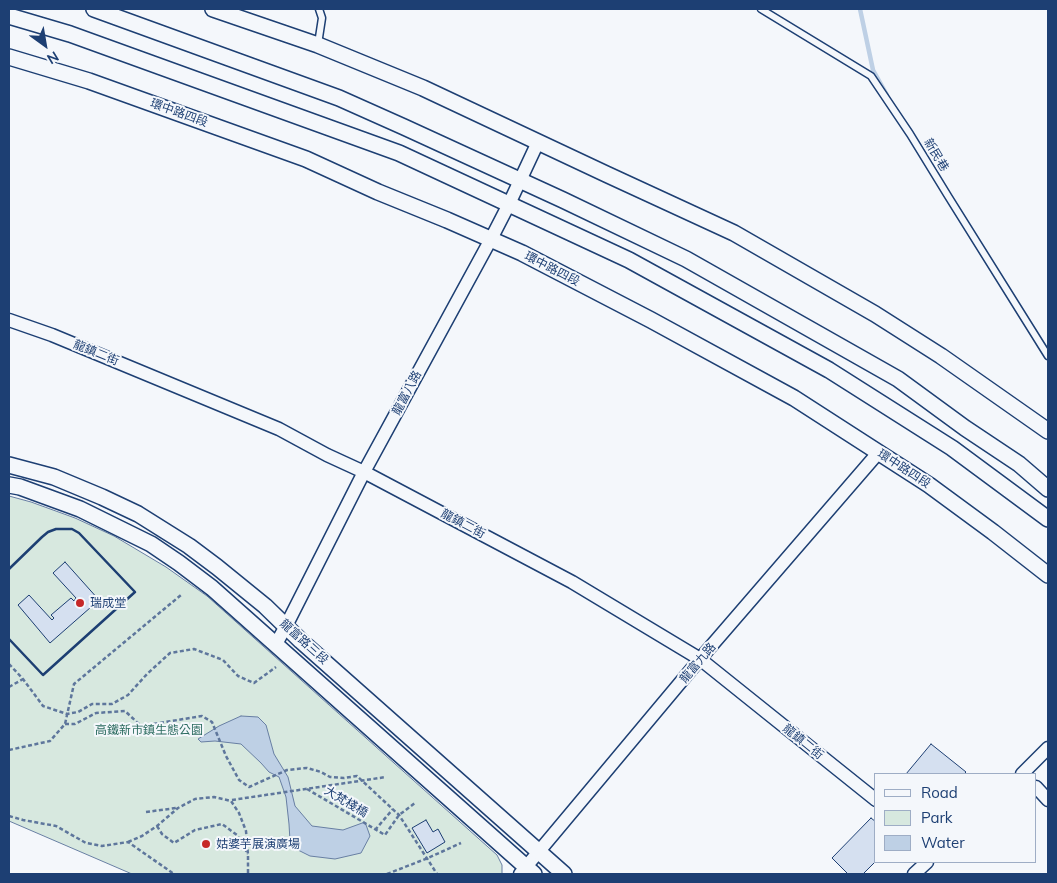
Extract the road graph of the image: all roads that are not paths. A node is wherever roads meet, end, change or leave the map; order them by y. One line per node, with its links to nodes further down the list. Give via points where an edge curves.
1 (94, 9): 9 (street, via 339,98)
2 (213, 9): 6 (street)
3 (319, 9): 6 (lane, via 322,18)
4 (761, 9): 13 (lane, 新民巷, via 871,76)
5 (9, 16): 10 (street, via 70,34 399,153)
6 (318, 44): 8 (street, via 423,88)
7 (9, 57): 11 (street, 環中路四段, via 89,81 306,159)
8 (538, 142): 9 (street, 龍富八路); 14 (street, via 742,238 942,356)
9 (520, 180): 10 (street, 龍富八路); 19 (street, via 686,259 898,379)
10 (509, 204): 11 (street, 龍富八路); 20 (street, via 629,260 829,370 952,448)
11 (491, 239): 15 (street, 環中路四段, via 651,320 794,398); 17 (street, 龍富八路)
12 (9, 320): 17 (street, 龍鎮二街, via 279,429)
13 (1048, 356)
14 (1048, 431)
15 (878, 453): 21 (street, 環中路四段, via 929,485); 24 (street, 龍富九路)
16 (9, 465): 22 (street, 龍富路三段, via 54,477 138,514 217,567)
17 (364, 472): 22 (street, 龍富八路); 24 (street, 龍鎮二街, via 572,582)
18 (9, 485): 23 (street, 龍富路三段, via 80,509 151,544 212,588)
19 (1048, 488)
20 (1048, 519)
21 (1048, 575)
22 (286, 626): 23 (street, 龍富八路); 30 (street, 龍富路三段)
23 (276, 644): 32 (street, 龍富路三段)
24 (700, 659): 28 (street, 龍鎮二街); 30 (street, 龍富九路)
25 (1048, 748): 26 (street)
26 (1023, 773)
27 (1037, 788): 29 (street)
28 (874, 798)
29 (1048, 800)
30 (539, 852): 32 (street, 龍富九路); 33 (street, 龍富路三段)
31 (927, 863): 34 (street)
32 (526, 872)
33 (564, 874)
34 (914, 874)

